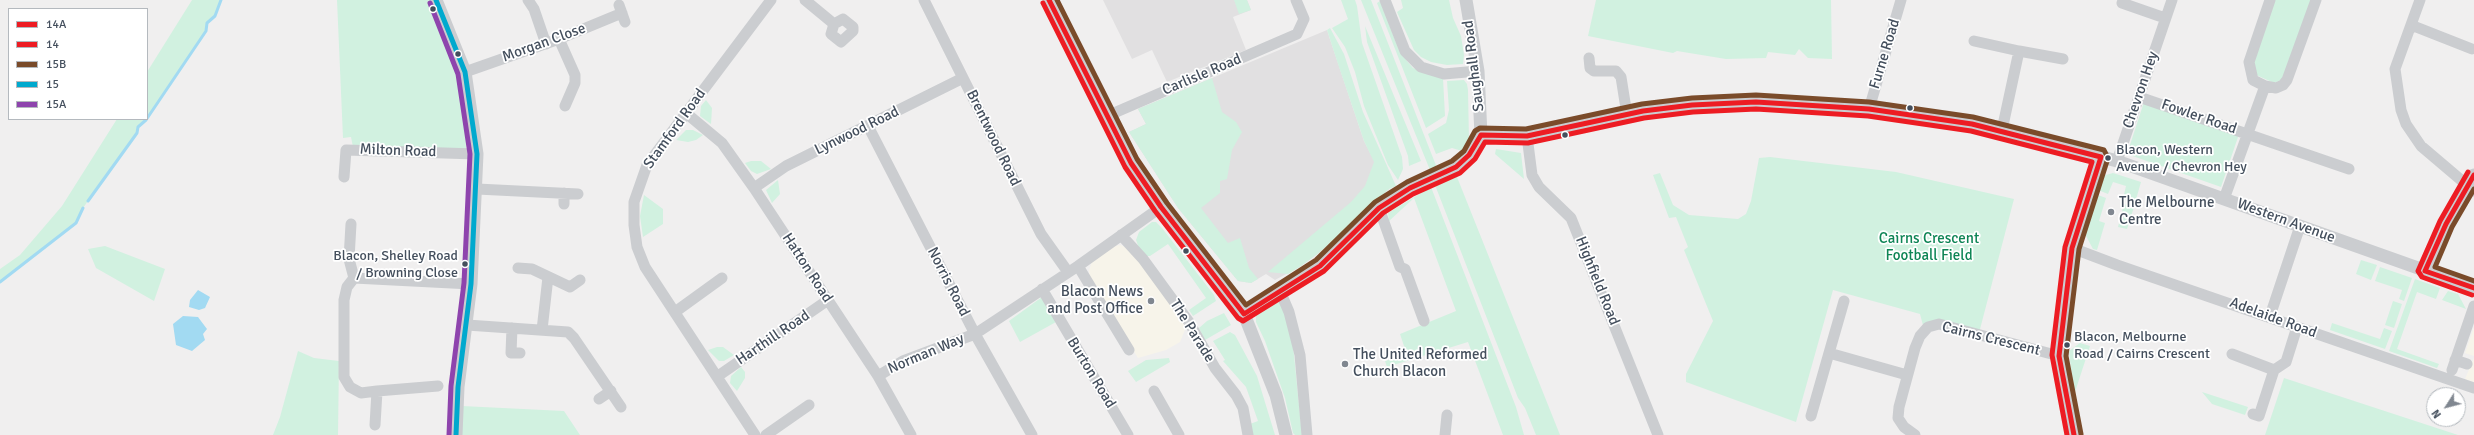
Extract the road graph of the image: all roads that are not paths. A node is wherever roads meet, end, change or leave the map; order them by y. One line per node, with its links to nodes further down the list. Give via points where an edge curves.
1 (436, 0): 28 (street)
2 (528, 0): 22 (street, via 534,9)
3 (771, 0): 34 (street, Stamford Road)
4 (805, 0): 18 (street)
5 (924, 0): 29 (street, Brentwood Road)
6 (1049, 0): 36 (street)
7 (1296, 0): 36 (street, Carlisle Road, via 1304,19 1298,34)
8 (1385, 0): 27 (street, via 1405,51 1421,67 1444,74)
9 (1466, 0): 27 (street, Saughall Road)
10 (1901, 0): 33 (street, Furne Road)
11 (2172, 0): 17 (street, Chevron Hey)
12 (2270, 0): 30 (street, via 2249,62 2253,80)
13 (2316, 0): 30 (street, via 2287,80 2276,88)
14 (2420, 0): 19 (street)
15 (2122, 3): 17 (street)
16 (622, 13): 20 (street, Morgan Close)
17 (2165, 18): 31 (street, Chevron Hey)
18 (834, 24)
19 (2411, 25): 23 (street); 50 (street, via 2395,69 2401,110 2406,124 2421,146)
20 (559, 39): 22 (street, Morgan Close); 32 (street, via 575,75 575,83)
21 (1974, 41): 24 (street)
22 (546, 44): 28 (street, Morgan Close)
23 (2472, 50)
24 (2019, 51): 26 (street); 38 (street)
25 (1589, 58): 35 (street, via 1590,68 1594,71 1616,71 1621,77)
26 (2063, 60)
27 (1478, 71): 39 (street, Saughall Road)
28 (465, 72): 42 (street)
29 (963, 78): 37 (street, Lynwood Road); 62 (street, Brentwood Road, via 1041,234)
30 (2265, 86): 40 (street)
31 (2139, 97): 40 (street, Fowler Road); 44 (street, Chevron Hey)
32 (566, 107)
33 (1869, 109): 35 (street, Western Avenue, via 1756,102 1692,105); 38 (street, Western Avenue)
34 (686, 113): 48 (street, Hatton Road, via 722,143); 74 (street, Stamford Road, via 647,165 634,202 637,247 645,266)
35 (1628, 115): 41 (street, Western Avenue)
36 (1107, 116): 53 (street, via 1131,163)
37 (868, 126): 48 (street, Lynwood Road, via 786,166); 82 (street, Norris Road)
38 (2002, 130): 43 (street, Western Avenue)
39 (1481, 134): 41 (street, Western Avenue); 54 (street, via 1469,155 1456,167 1410,188)
40 (2247, 134): 45 (street, Fowler Road); 52 (street)
41 (1527, 136): 116 (street, Highfield Road, via 1532,175 1539,187 1571,218)
42 (477, 154): 47 (street, Milton Road, via 346,150); 49 (street)
43 (2101, 157): 44 (street, Western Avenue); 58 (street)
44 (2117, 161): 52 (street, Western Avenue)
45 (2349, 169)
46 (2474, 175): 50 (street)
47 (344, 177)
48 (754, 188): 71 (street, Hatton Road)
49 (477, 189): 51 (street, via 564,199); 67 (street)
50 (2470, 189): 61 (street, via 2446,224)
51 (578, 194)
52 (2224, 199): 56 (street, Western Avenue)
53 (1161, 207): 57 (street, Norman Way); 75 (street)
54 (1379, 208): 70 (street, via 1320,266); 77 (street, via 1400,267 1405,269)
55 (351, 224): 64 (street, via 349,259)
56 (2300, 226): 61 (street, Western Avenue); 76 (street)
57 (1121, 235): 59 (street, Norman Way); 112 (street, The Parade, via 1143,259 1189,322 1215,368 1236,395 1242,408)
58 (2072, 248): 76 (street, Adelaide Road); 87 (street)
59 (1078, 266): 62 (street, Norman Way); 83 (street)
60 (518, 268): 63 (street, via 532,269)
61 (2425, 271): 68 (street, Western Avenue)
62 (1068, 272): 69 (street, Norman Way)
63 (548, 277): 66 (street, via 570,287); 81 (street)
64 (354, 278): 67 (street); 97 (street, via 347,287 344,300 344,377 350,387 360,393)
65 (722, 278): 74 (street)
66 (580, 280)
67 (471, 284): 78 (street)
68 (2474, 288)
69 (1042, 290): 82 (street, Norman Way); 110 (street, Burton Road)
70 (1280, 291): 75 (street); 114 (street, via 1290,312 1300,355)
71 (828, 300): 91 (street, Harthill Road); 92 (street, Hatton Road)
72 (1844, 301): 84 (street)
73 (2474, 306): 88 (street, via 2454,365)
74 (675, 312): 91 (street, Stamford Road)
75 (1244, 314): 113 (street, via 1276,395)
76 (2270, 316): 79 (street, Adelaide Road)
77 (1424, 321)
78 (467, 325): 80 (street); 105 (street, via 458,387)
79 (2298, 327): 89 (street, via 2286,362); 94 (street, Adelaide Road)
80 (512, 328): 81 (street); 86 (street)
81 (542, 330): 95 (street, via 568,332)
82 (975, 334): 92 (street, Norman Way, via 904,361); 109 (street, Norris Road)
83 (1129, 350)
84 (1829, 353): 90 (street); 103 (street)
85 (2232, 354): 89 (street)
86 (514, 355)
87 (2059, 356): 90 (street, Cairns Crescent, via 1939,324 1928,327 1920,336); 118 (street)
88 (2467, 364)
89 (2274, 370): 101 (street, via 2259,416)
90 (1908, 375): 117 (street, Cairns Crescent, via 1898,418)
91 (718, 376): 106 (street, Stamford Road)
92 (878, 376): 108 (street, Hatton Road)
93 (438, 386): 97 (street)
94 (2474, 388)
95 (611, 391): 98 (street); 100 (street)
96 (1154, 391): 111 (street)
97 (377, 392): 104 (street)
98 (599, 399)
99 (809, 405): 107 (street)
100 (621, 406)
101 (2253, 414)
102 (1446, 415): 115 (street)
103 (1811, 416)
104 (375, 425)
105 (456, 435)
106 (755, 435)
107 (766, 435)
108 (911, 435)
109 (1032, 435)
110 (1128, 435)
111 (1179, 435)
112 (1248, 435)
113 (1286, 435)
114 (1307, 435)
115 (1445, 435)
116 (1658, 435)
117 (1914, 435)
118 (2074, 435)

